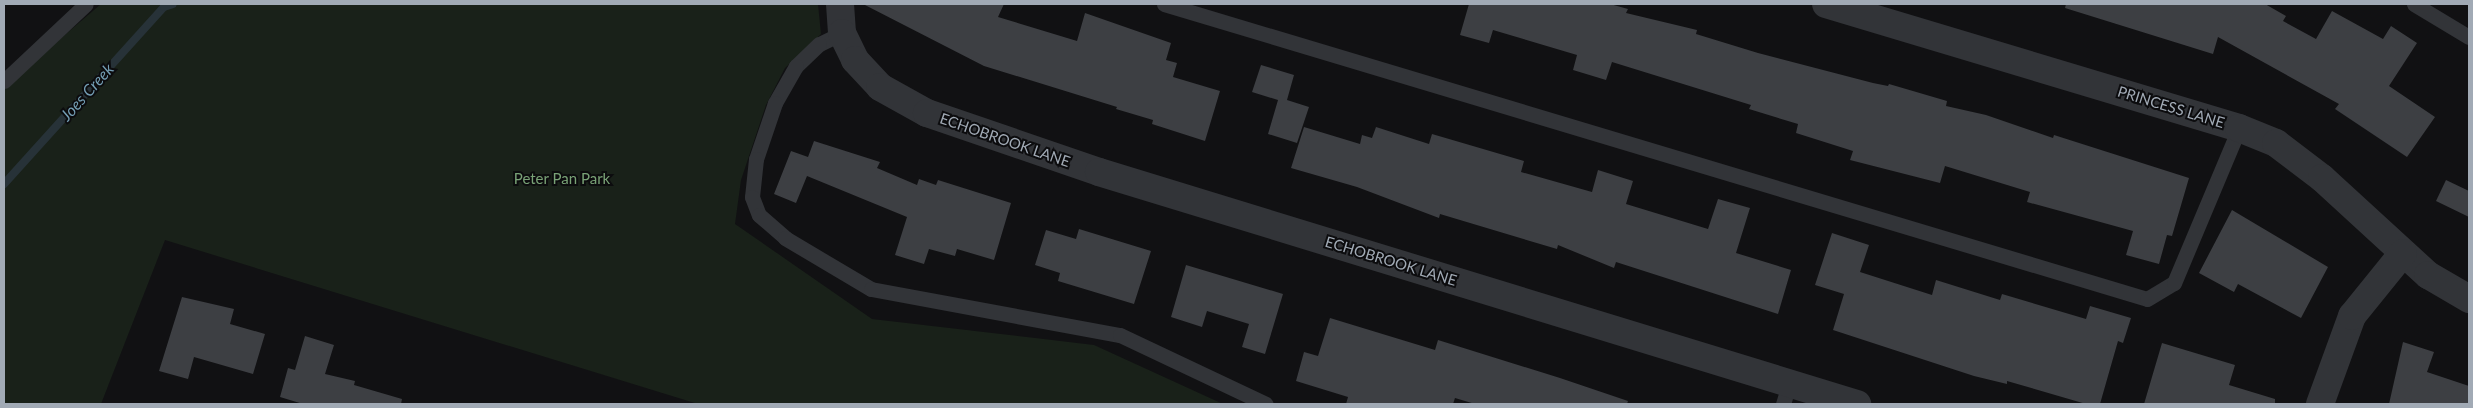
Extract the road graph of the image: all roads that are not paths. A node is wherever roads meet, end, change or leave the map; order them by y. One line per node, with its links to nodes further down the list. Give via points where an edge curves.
1 (86, 4): 8 (lane)
2 (840, 4): 6 (street)
3 (1164, 4): 9 (lane, via 2147,299 2174,283)
4 (1826, 4): 9 (street, PRINCESS LANE)
5 (2414, 4): 7 (lane)
6 (842, 33): 12 (street, ECHOBROOK LANE, via 855,60 880,87 927,113 1099,172); 13 (lane, via 819,44 796,66 775,103 756,159 752,197 759,215 786,238 871,289 1120,335 1154,354)
7 (2469, 36)
8 (4, 81)
9 (2239, 128): 10 (street, PRINCESS LANE, via 2276,143 2322,178)
10 (2403, 253): 11 (street, PRINCESS LANE, via 2428,275); 15 (street, via 2352,316)
11 (2469, 298)
12 (1786, 394): 14 (street, ECHOBROOK LANE)
13 (1266, 404)
14 (1857, 404)
15 (2320, 404)

